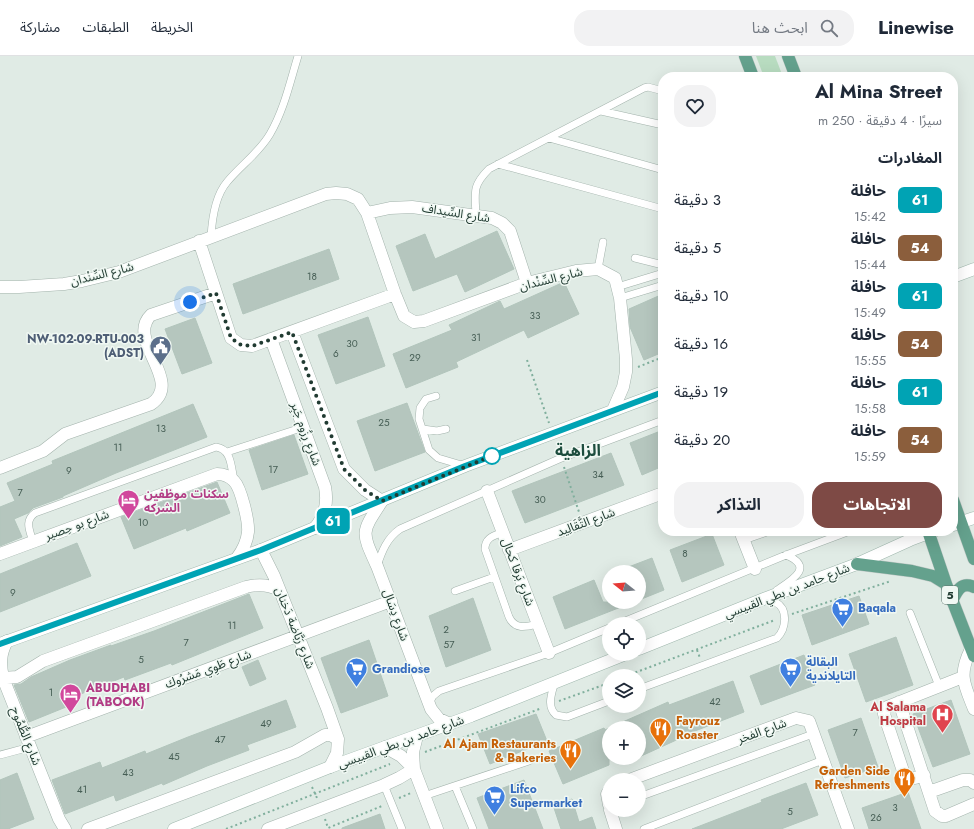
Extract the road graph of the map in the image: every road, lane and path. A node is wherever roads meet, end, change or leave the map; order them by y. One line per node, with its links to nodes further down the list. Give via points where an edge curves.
1 (298, 56): 15 (lane, via 278,119 269,135 221,192 214,210)
2 (746, 56): 4 (main road)
3 (788, 56): 5 (main road)
4 (751, 72)
5 (794, 72)
6 (658, 90): 7 (lane, via 648,87)
7 (601, 111): 8 (lane); 9 (lane)
8 (658, 124)
9 (549, 138): 10 (lane); 11 (lane)
10 (498, 164): 12 (lane); 14 (lane, via 478,181 475,191)
11 (658, 169)
12 (658, 208)
13 (367, 213): 14 (street, شارع السِّيداف, via 412,207); 15 (street, شارع السِّنْدان, via 358,199 347,194 326,194); 29 (street, شارع السِّنْدان)
14 (476, 215): 24 (street, شارع السِّيداف, via 492,218 510,231)
15 (211, 237): 16 (street, شارع السِّنْدان)
16 (200, 241): 26 (street, شارع السِّنْدان, via 132,267 94,278 46,286); 27 (street)
17 (603, 242): 20 (lane)
18 (635, 258): 19 (lane)
19 (658, 264)
20 (598, 269): 24 (street, شارع السِّنْدان, via 576,271); 28 (street, شارع السِّنْدان, via 615,278)
21 (974, 269): 23 (street)
22 (658, 275): 28 (lane)
23 (958, 275)
24 (527, 283): 29 (street, شارع السِّنْدان, via 424,321 414,322 404,316)
25 (658, 286): 28 (lane)
26 (0, 287)
27 (216, 293): 31 (street, via 231,338 241,345 252,346); 43 (street, via 151,315 145,323 144,332 162,385 156,400 65,434 43,451)
28 (619, 293): 33 (street)
29 (395, 294): 30 (street)
30 (292, 332): 31 (street); 47 (street, شارع رِزُوم جَبِر, via 344,469 365,490)
31 (271, 339): 38 (street, شارع رِزُوم جَبِر)
32 (658, 359): 33 (path)
33 (626, 372): 36 (street, via 623,387)
34 (658, 394): 36 (street)
35 (436, 396): 40 (lane, via 426,400 420,408 419,419)
36 (613, 410): 42 (street)
37 (658, 422): 45 (lane, via 558,459)
38 (304, 427): 41 (lane); 50 (street, شارع رِزُوم جَبِر, via 327,496 324,513)
39 (446, 428): 40 (lane, via 437,431)
40 (423, 429): 42 (lane, via 430,450 438,458)
41 (227, 452): 44 (lane); 57 (lane, via 216,448 34,513 28,523)
42 (465, 466): 47 (street)
43 (0, 468)
44 (234, 480): 57 (street, شارع بو حِصير, via 223,474 211,476); 64 (street, via 248,524 245,546)
45 (487, 491): 52 (street, شارع بَرقا كحال); 59 (lane, via 400,529)
46 (658, 495): 61 (street, شارع التَّقَالِيد)
47 (382, 501): 50 (street); 58 (street, شارع دِسَال, via 366,527)
48 (974, 518): 49 (street)
49 (958, 523)
50 (315, 528): 60 (street)
51 (958, 528): 65 (main road)
52 (503, 532): 61 (street, شارع بَرقا كحال); 69 (lane, via 491,537 485,545)
53 (742, 536): 68 (street)
54 (837, 536): 63 (lane)
55 (920, 536): 66 (street, شارع حامد بن بطي القبيسي)
56 (931, 536): 71 (main road, 5)
57 (32, 542): 62 (street, شارع بو حِصير)
58 (367, 543): 59 (lane); 67 (street, شارع دِسَال)
59 (385, 545): 67 (lane)
60 (261, 550): 64 (street); 73 (street, شارع رَبَّاضة دَخنان)
61 (509, 550): 82 (street, شارع بَرقا كحال)
62 (0, 554)
63 (786, 555): 68 (lane); 75 (lane, via 797,561 800,565 799,570 796,576)
64 (237, 558): 85 (street)
65 (974, 559)
66 (858, 564): 71 (main road, via 912,571 934,576); 75 (street, شارع حامد بن بطي القبيسي)
67 (377, 566): 76 (street, شارع دِسَال)
68 (755, 569): 80 (lane)
69 (494, 577): 74 (lane); 82 (lane, via 512,622 521,627)
70 (897, 579): 79 (path)
71 (946, 584): 77 (main road, 5)
72 (974, 587): 77 (main road, via 969,584 963,585)
73 (279, 590): 84 (street, شارع رَبَّاضة دَخنان); 92 (street, via 267,585 246,587 43,661 17,677)
74 (455, 591)
75 (766, 598): 86 (street, شارع حامد بن بطي القبيسي); 96 (lane, via 779,604 785,616 782,633 777,638)
76 (391, 601): 84 (street, شارع طَوِي مَشرُوك); 94 (street, شارع دِسَال)
77 (952, 601): 87 (main road, 5)
78 (910, 613): 97 (lane)
79 (791, 614)
80 (635, 617)
81 (780, 618): 90 (path)
82 (538, 624): 88 (street, شارع بَرقا كحال)
83 (602, 631): 88 (lane)
84 (298, 636): 104 (street, شارع رَبَّاضة دَخنان); 111 (street, شارع طَوِي مَشرُوك)
85 (3, 642): 92 (street, شارع الطُّمُوح, via 0,663)
86 (646, 646)
87 (973, 652): 91 (street, via 965,664)
88 (549, 653): 98 (lane)
89 (608, 661): 93 (street, شارع حامد بن بطي القبيسي)
90 (645, 669)
91 (963, 677): 97 (street); 105 (street)
92 (3, 678): 111 (street, شارع الطُّمُوح)
93 (555, 681): 102 (lane, via 550,705 556,715 567,716); 106 (street, شارع حامد بن بطي القبيسي)
94 (420, 682): 98 (lane); 101 (street, شارع دِسَال)
95 (602, 686): 100 (path)
96 (646, 686)
97 (939, 686): 99 (street)
98 (439, 691): 101 (lane)
99 (898, 702): 121 (street); 121 (street, via 887,707 884,713 904,774 913,779)
100 (556, 703)
101 (428, 704): 106 (street, شارع دِسَال, via 439,719)
102 (602, 704)
103 (545, 706): 113 (path)
104 (327, 708): 108 (street, شارع رَبَّاضة دَخنان, via 327,723); 110 (street, شارع رَبَّاضة دَخنان)
105 (974, 709)
106 (450, 724): 109 (street, شارع حامد بن بطي القبيسي)
107 (813, 734): 115 (street, شارع الفخر); 120 (street, شارع الفخر, via 809,721 796,718); 129 (lane)
108 (322, 736): 110 (street, via 330,735); 135 (street, via 295,752)
109 (417, 736): 112 (street, شارع حامد بن بطي القبيسي); 119 (street, via 413,752)
110 (338, 739): 118 (street, via 337,753)
111 (28, 742): 114 (lane); 134 (street, شارع الطُّمُوح)
112 (385, 747): 118 (street, شارع حامد بن بطي القبيسي); 119 (street, via 401,756)
113 (420, 754)
114 (0, 755)
115 (823, 760): 143 (lane); 144 (street, شارع الفخر)
116 (529, 761): 125 (lane)
117 (392, 764): 128 (path)
118 (330, 767): 136 (street, شارع حامد بن بطي القبيسي)
119 (414, 769): 124 (street); 126 (street)
120 (646, 774)
121 (924, 775): 127 (street)
122 (310, 781): 128 (path)
123 (974, 783): 127 (street, via 963,780)
124 (384, 785): 130 (lane); 132 (street)
125 (455, 786): 126 (lane); 141 (lane)
126 (423, 792): 130 (path); 140 (street)
127 (929, 792): 131 (street, via 935,811 942,816)
128 (315, 794): 132 (path); 137 (path)
129 (646, 794)
130 (391, 802): 132 (path, via 328,828); 139 (lane)
131 (974, 804)
132 (321, 809): 138 (street)
133 (612, 817): 142 (street)
134 (65, 829)
135 (88, 829)
136 (174, 829)
137 (226, 829)
138 (268, 829)
139 (402, 829)
140 (437, 829)
141 (473, 829)
142 (616, 829)
143 (644, 829)
144 (848, 829)

